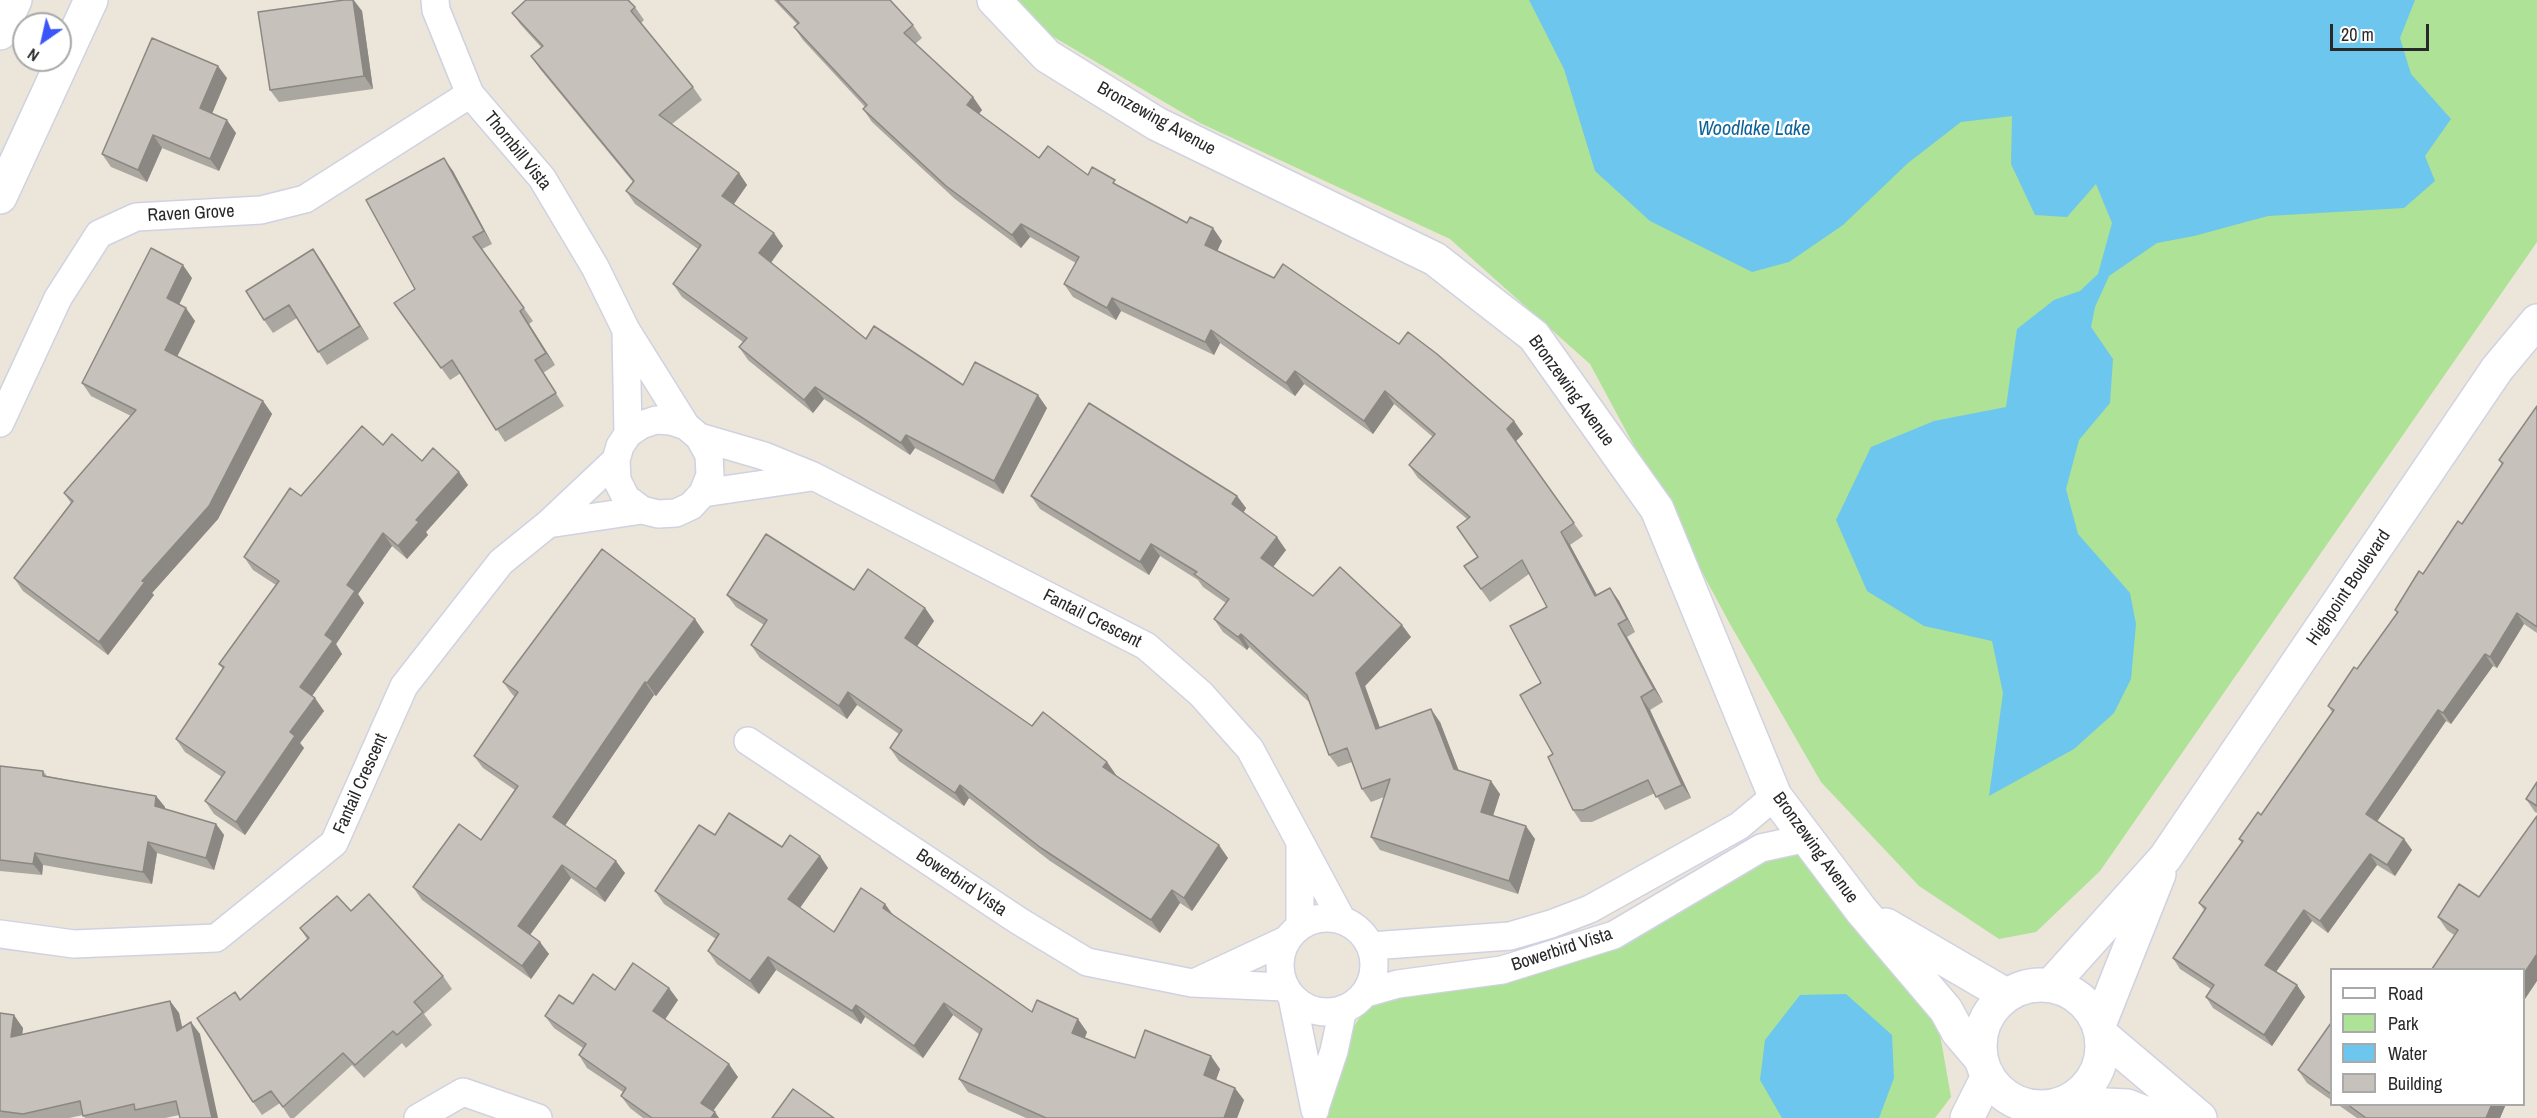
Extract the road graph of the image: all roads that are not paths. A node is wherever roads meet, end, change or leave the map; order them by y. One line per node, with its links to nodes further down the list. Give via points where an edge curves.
1 (15, 0): 5 (street)
2 (91, 0): 7 (street)
3 (435, 0): 6 (street, Thornbill Vista)
4 (994, 0): 19 (street, Bronzewing Avenue, via 1047,56 1157,124 1436,259 1534,336 1657,509)
5 (0, 33)
6 (470, 94): 9 (street, Thornbill Vista, via 542,178 595,267); 10 (street, Raven Grove, via 304,199 261,210 136,217 99,234 58,298)
7 (0, 197)
8 (2537, 321): 22 (street, Highpoint Boulevard, via 2497,369)
9 (626, 330): 11 (street, Thornbill Vista); 12 (street, Thornbill Vista)
10 (0, 423)
11 (693, 431): 12 (street, via 671,421 656,420); 14 (street, Fantail Crescent); 15 (street, via 709,455 710,475)
12 (628, 434): 13 (street)
13 (616, 460): 16 (street, via 617,480 626,498); 17 (street, Fantail Crescent)
14 (813, 476): 15 (street); 21 (street, Fantail Crescent, via 1146,646 1201,694 1250,749)
15 (703, 493): 16 (street, via 691,506 675,513)
16 (642, 510): 17 (street)
17 (548, 524): 26 (street, Fantail Crescent, via 501,562 404,686 334,843 216,938 74,944)
18 (748, 741): 28 (street, Bowerbird Vista, via 1087,962)
19 (1775, 796): 20 (street, Bronzewing Avenue); 27 (street, Bowerbird Vista, via 1738,826 1590,909 1551,924 1510,936)
20 (1808, 838): 23 (street, Bronzewing Avenue); 31 (street, Bowerbird Vista, via 1761,848 1614,935 1502,970 1398,984)
21 (1300, 844): 24 (street, Fantail Crescent); 25 (street, Fantail Crescent)
22 (2165, 858): 29 (street, Highpoint Boulevard); 34 (street, Highpoint Boulevard)
23 (1861, 910): 32 (street, Bronzewing Avenue); 35 (street, Bronzewing Avenue, via 1946,1010)
24 (1342, 920): 25 (street, via 1313,919); 27 (street, via 1364,934)
25 (1293, 933): 28 (street); 30 (street, via 1280,955 1280,971)
26 (0, 934)
27 (1371, 946): 31 (street, via 1375,962)
28 (1192, 983): 30 (street, Bowerbird Vista)
29 (2051, 985): 32 (street, via 2036,984); 34 (street, via 2080,999 2092,1011)
30 (1289, 992): 33 (street, via 1303,1006 1316,1011); 37 (street)
31 (1366, 993): 33 (street)
32 (2006, 995): 35 (street, via 1992,1007 1983,1023 1980,1041)
33 (1343, 1010): 37 (street)
34 (2100, 1030): 36 (street, via 2102,1052 2098,1069 2077,1096); 42 (street)
35 (1984, 1067): 36 (street, via 1999,1090 2014,1101); 40 (street)
36 (2050, 1109): 41 (street, via 2127,1106)
37 (1314, 1114)
38 (418, 1118): 39 (street, via 463,1092)
39 (538, 1118)
40 (1967, 1118)
41 (2158, 1118)
42 (2200, 1118)

